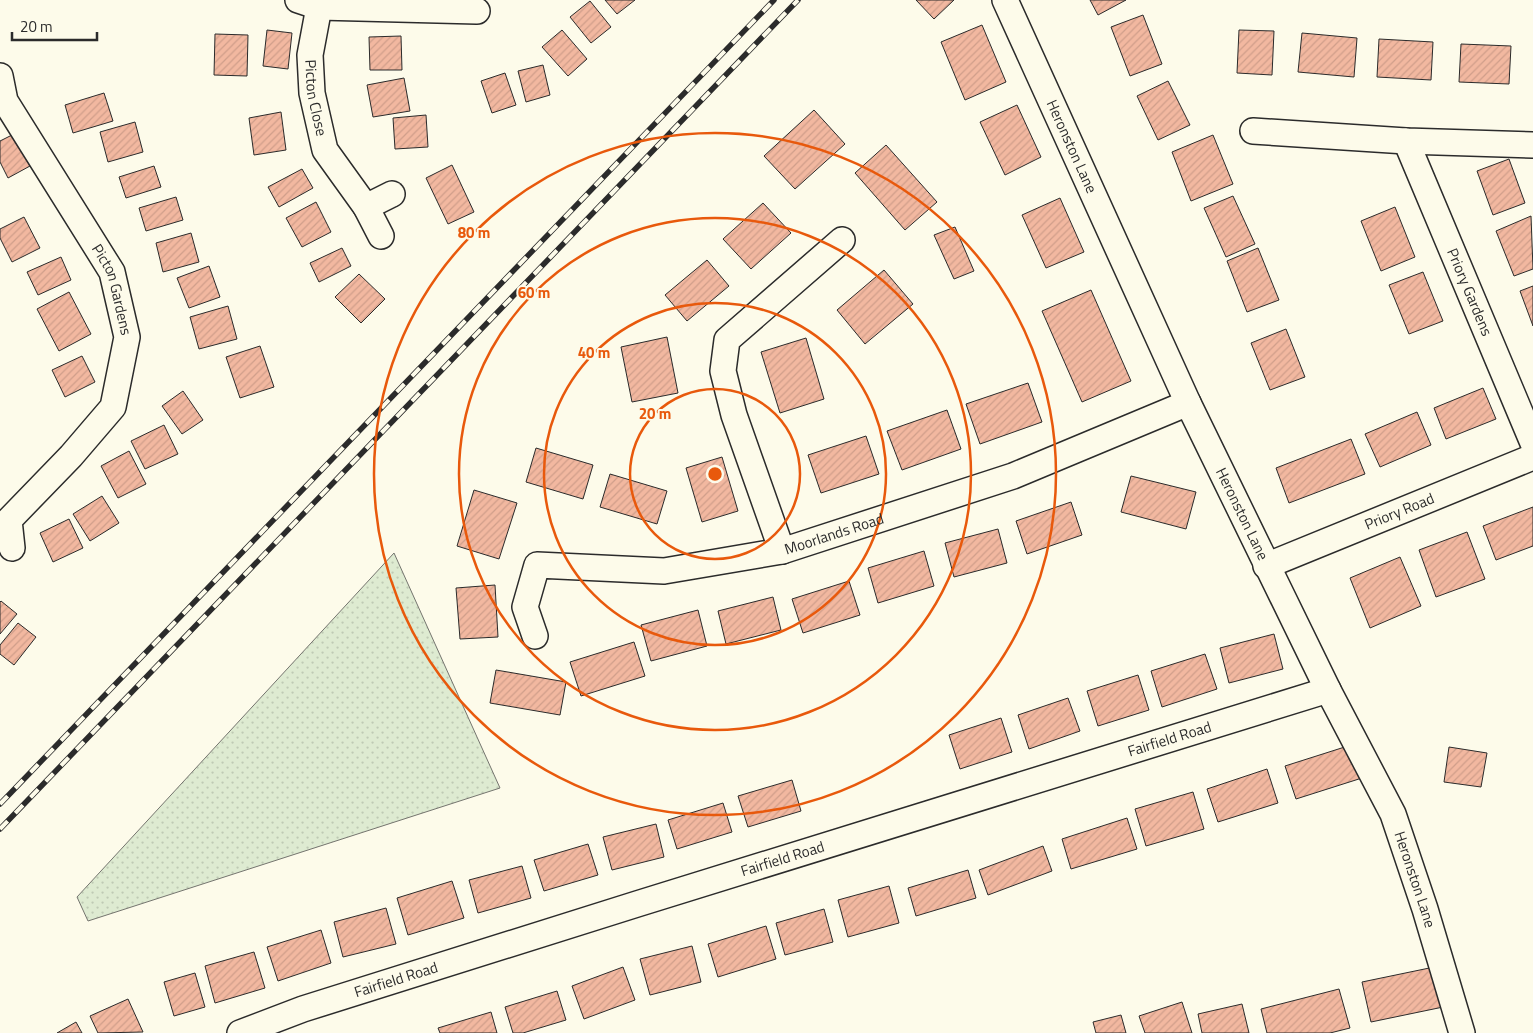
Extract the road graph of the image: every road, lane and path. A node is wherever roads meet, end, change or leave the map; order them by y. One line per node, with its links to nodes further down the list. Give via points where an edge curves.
1 (1005, 0): 12 (street, Heronston Lane)
2 (308, 4): 3 (street); 9 (street, Picton Close, via 312,93 325,150)
3 (478, 14)
4 (0, 76): 15 (street, Picton Gardens, via 5,102 112,272 127,337 113,406 71,456)
5 (1253, 131): 6 (street)
6 (1406, 141): 7 (street); 13 (street, Priory Gardens)
7 (1533, 145)
8 (392, 194): 9 (street)
9 (366, 207): 10 (street, Picton Close)
10 (381, 236)
11 (842, 240): 17 (street, via 728,340 723,371 734,415)
12 (1188, 403): 17 (street, Moorlands Road, via 1013,476); 18 (street, Heronston Lane)
13 (1533, 443)
14 (1533, 457): 18 (street, Priory Road)
15 (4, 520): 16 (street, Picton Gardens)
16 (12, 548)
17 (782, 551): 19 (street, Moorlands Road, via 664,571 537,565 525,606)
18 (1266, 566): 20 (street, Heronston Lane)
19 (536, 636)
20 (1328, 690): 21 (street, Fairfield Road, via 303,1009); 22 (street, Heronston Lane, via 1392,814 1425,909)
21 (240, 1033)
22 (1462, 1033)

